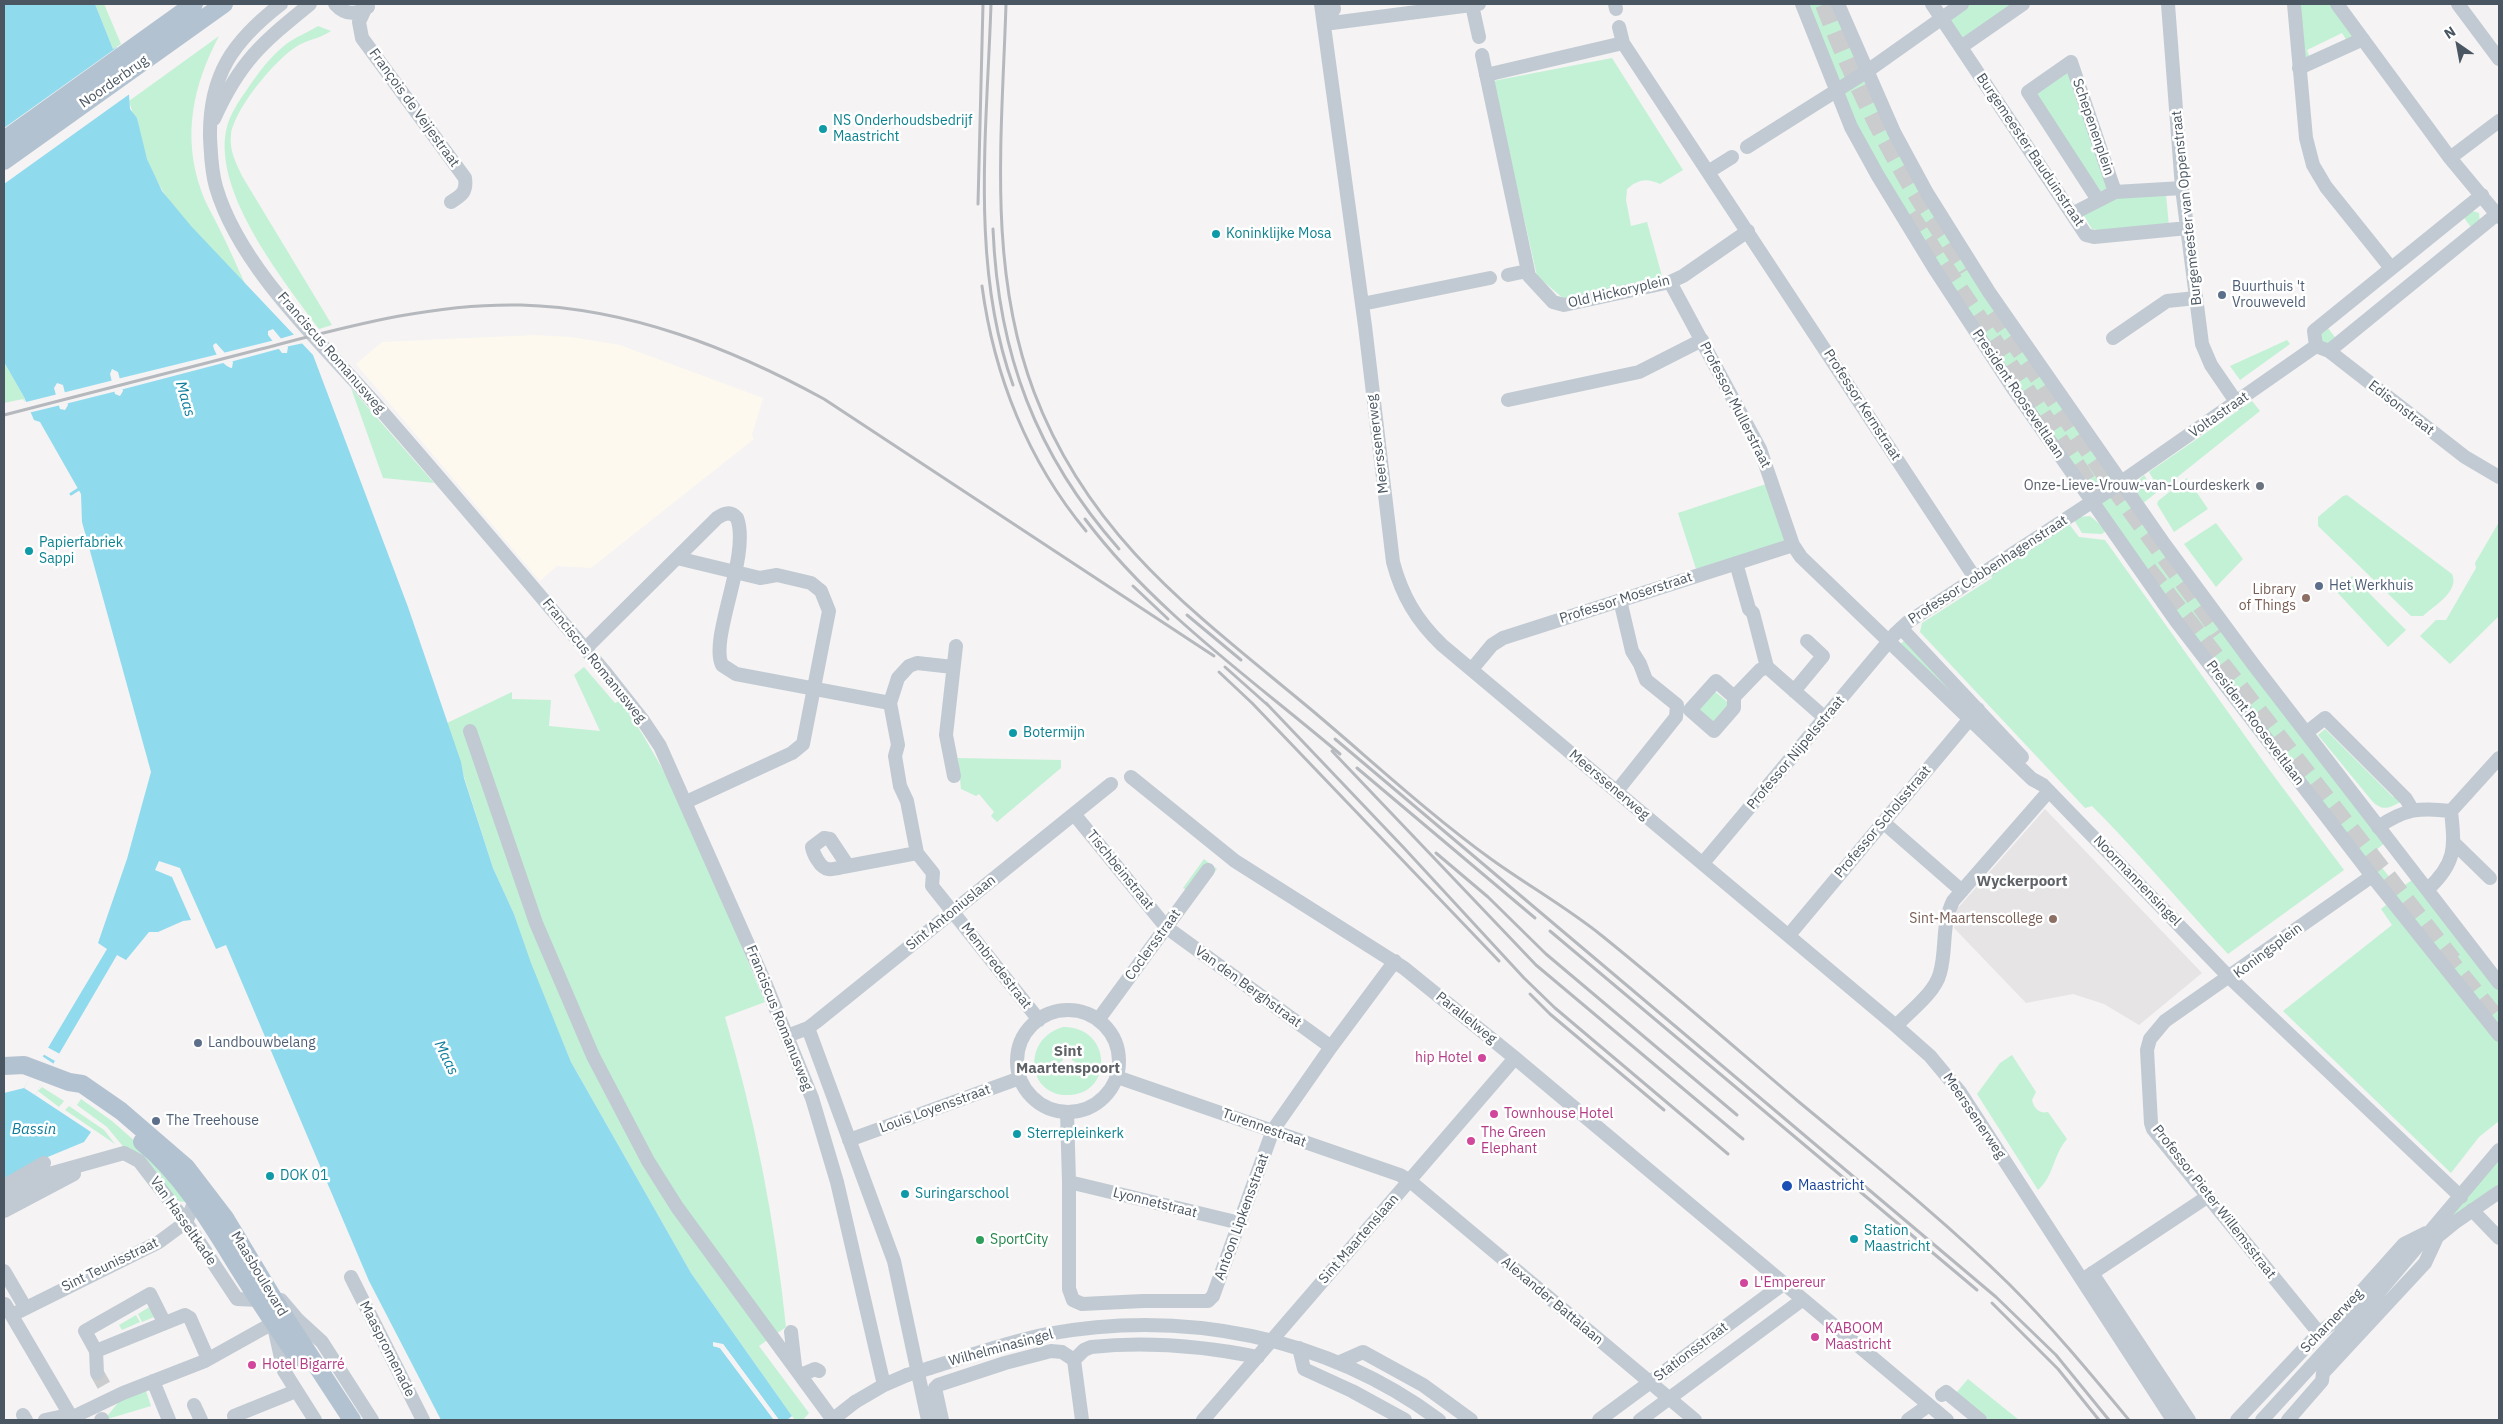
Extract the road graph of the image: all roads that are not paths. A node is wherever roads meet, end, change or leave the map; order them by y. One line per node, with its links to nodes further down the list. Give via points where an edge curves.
1 (194, 4): 34 (main road, Noorderbrug)
2 (224, 4): 38 (main road, Noorderbrug)
3 (310, 4): 33 (street, Franciscus Romanusweg, via 249,58 231,85)
4 (335, 4): 17 (street, via 348,12 357,12)
5 (1321, 4): 20 (street, Meerssenerweg)
6 (1333, 4): 20 (street, via 1334,9)
7 (1476, 4): 20 (street); 22 (street)
8 (1802, 4): 31 (street, President Rooseveltlaan)
9 (1838, 4): 29 (street)
10 (1932, 4): 19 (street, Burgemeester Bauduinstraat)
11 (1962, 4): 19 (street)
12 (2023, 4): 25 (street)
13 (2168, 4): 40 (street, Burgemeester van Oppenstraat)
14 (2294, 4): 28 (street)
15 (2337, 4): 23 (street)
16 (2458, 4): 27 (street)
17 (366, 5): 44 (street, François de Veijestraat, via 359,22 362,38 465,178 466,188 462,195)
18 (276, 6): 33 (street, Franciscus Romanusweg, via 245,35 223,66 213,94)
19 (1942, 18): 25 (street, Burgemeester Bauduinstraat); 29 (street)
20 (1324, 24): 55 (street, Meerssenerweg)
21 (1619, 27): 24 (street)
22 (1479, 37)
23 (2364, 39): 28 (street); 37 (street)
24 (1623, 44): 30 (street); 39 (street)
25 (1961, 47): 45 (street, Burgemeester Bauduinstraat)
26 (1482, 55): 30 (street, Old Hickoryplein)
27 (2499, 59)
28 (2299, 68): 49 (street, via 2306,138 2313,165 2326,187)
29 (1866, 72): 31 (street); 62 (street, via 1894,132 1958,243)
30 (1486, 75): 50 (street, Old Hickoryplein)
31 (1836, 91): 35 (street); 63 (street, President Rooseveltlaan, via 1851,127 1931,264)
32 (2499, 120): 37 (street)
33 (210, 129): 74 (street, Franciscus Romanusweg, via 212,170 218,193 244,243 275,290)
34 (4, 140)
35 (1747, 147)
36 (1732, 158): 39 (street)
37 (2450, 158): 42 (street)
38 (4, 161)
39 (1708, 172): 48 (street)
40 (2182, 188): 41 (street); 47 (street, Burgemeester van Oppenstraat)
41 (2115, 192): 43 (street); 43 (street, Schepenenplein, via 2071,62 2028,92)
42 (2482, 196): 46 (street); 49 (street)
43 (2098, 200): 45 (street)
44 (451, 202)
45 (2072, 214): 47 (street, Burgemeester Bauduinstraat, via 2090,237)
46 (2498, 215): 58 (street, Voltastraat)
47 (2188, 228): 54 (street, Burgemeester van Oppenstraat)
48 (1748, 231): 53 (street, Old Hickoryplein); 68 (street, Professor Kernstraat)
49 (2391, 268): 58 (street, via 2314,331)
50 (1527, 271): 51 (street); 53 (street, Old Hickoryplein, via 1531,281 1553,302 1564,305)
51 (1508, 275)
52 (1490, 278): 55 (street)
53 (1670, 282): 57 (street, Professor Mullerstraat)
54 (2196, 298): 56 (street, via 2167,301); 60 (street, Burgemeester van Oppenstraat, via 2202,344 2208,359)
55 (1362, 304): 77 (street, Meerssenerweg, via 1396,574 1406,600 1423,625)
56 (2113, 338)
57 (1702, 340): 59 (street, via 1639,372); 64 (street, Professor Mullerstraat, via 1760,449)
58 (2323, 349): 60 (street, Voltastraat); 61 (street, Edisonstraat, via 2458,451)
59 (1508, 400)
60 (2237, 402): 62 (street, Voltastraat)
61 (2499, 477)
62 (2120, 483): 63 (street, Voltastraat); 85 (street)
63 (2092, 502): 68 (street, Professor Cobbenhagenstraat); 103 (street, President Rooseveltlaan, via 2176,621)
64 (1793, 545): 66 (street, Professor Moserstraat); 72 (street, Professor Mullerstraat, via 1801,557)
65 (677, 558): 67 (street); 67 (street, via 717,518 730,514 738,518 740,527); 74 (street)
66 (1736, 563): 69 (street, Professor Moserstraat); 76 (street)
67 (736, 573): 78 (street, via 719,651 722,665 736,674); 78 (street, via 811,583 821,591 829,611)
68 (1975, 578): 70 (street, Professor Cobbenhagenstraat)
69 (1620, 600): 77 (street, Professor Moserstraat, via 1502,638); 91 (street, via 1632,651 1646,680 1677,705 1676,717)
70 (1901, 628): 72 (street, Professor Cobbenhagenstraat); 82 (street, Noormannensingel)
71 (1807, 642): 79 (street, via 1823,656)
72 (1888, 642): 82 (street, Noormannensingel); 83 (street, Professor Nijpelsstraat)
73 (956, 646): 75 (street)
74 (585, 649): 92 (street, Franciscus Romanusweg, via 654,736)
75 (953, 667): 81 (street, via 917,663 909,666 898,678); 87 (street, via 946,735)
76 (1767, 667): 79 (street); 80 (street)
77 (1472, 669): 91 (street, Meerssenerweg)
78 (813, 689): 81 (street); 92 (street, via 803,744 798,750)
79 (1794, 691): 83 (street)
80 (1734, 697)
81 (890, 703): 99 (street, via 898,745 895,756 900,786 908,801)
82 (1974, 714): 90 (street, Noormannensingel, via 2032,779); 96 (street, Professor Scholsstraat)
83 (1825, 718): 100 (street, Professor Nijpelsstraat)
84 (470, 731): 165 (street, via 536,923 593,1056 648,1162 677,1208)
85 (2306, 734): 93 (street, via 2325,718 2406,799); 97 (street)
86 (2499, 758): 94 (street)
87 (954, 776)
88 (1131, 777): 110 (street, Parallelweg, via 1235,862)
89 (1111, 784): 95 (street, Sint Antoniuslaan)
90 (2046, 788): 106 (street); 111 (street, Noormannensingel)
91 (1617, 791): 100 (street, Meerssenerweg)
92 (686, 802): 118 (street, Franciscus Romanusweg)
93 (2412, 809): 94 (street); 97 (street)
94 (2451, 811): 98 (street)
95 (1074, 814): 107 (street, Sint Antoniuslaan); 108 (street, Tischbeinstraat)
96 (1884, 822): 106 (street); 109 (street, Professor Scholsstraat)
97 (2378, 828): 105 (street)
98 (2454, 843): 104 (street); 105 (street, via 2446,870)
99 (916, 854): 101 (street); 107 (street, Membredestraat, via 933,873 932,886)
100 (1703, 863): 109 (street, Meerssenerweg)
101 (848, 866)
102 (1208, 870): 108 (street, Coclersstraat)
103 (2372, 876): 111 (street, Koningsplein); 117 (street)
104 (2490, 878)
105 (2428, 890): 112 (street)
106 (1962, 891): 115 (street, via 1946,917 1940,972 1935,984)
107 (954, 912): 113 (street, Membredestraat); 116 (street, Sint Antoniuslaan)
108 (1166, 927): 114 (street, Coclersstraat); 119 (street, Van den Berghstraat)
109 (1789, 936): 115 (street, Meerssenerweg)
110 (1394, 961): 119 (street, Antoon Lipkensstraat); 120 (street, Parallelweg)
111 (2229, 977): 136 (street, Professor Pieter Willemsstraat, via 2161,1024 2150,1039 2147,1050 2151,1122); 137 (street, Koningsplein)
112 (2499, 983)
113 (1039, 1020): 114 (street, via 1065,1010 1079,1011); 123 (street, via 1029,1029 1020,1046 1017,1066)
114 (1098, 1020): 122 (street, via 1110,1031 1117,1045)
115 (1896, 1026): 146 (street, Meerssenerweg, via 1952,1080)
116 (808, 1028): 118 (street, Sint Antoniuslaan); 126 (street, Franciscus Romanusweg)
117 (2499, 1035)
118 (787, 1036): 169 (street, Franciscus Romanusweg, via 812,1098 837,1182)
119 (1330, 1047): 125 (street, Antoon Lipkensstraat)
120 (1516, 1058): 131 (street, Sint Maartenslaan); 148 (street, Parallelweg)
121 (4, 1066): 127 (main road, via 24,1065 69,1082 76,1093)
122 (1117, 1077): 124 (street, via 1098,1103 1083,1110); 125 (street, Turennestraat)
123 (1020, 1078): 124 (street, via 1029,1094 1042,1105); 126 (street, Louis Loyensstraat)
124 (1067, 1112): 132 (street)
125 (1273, 1130): 131 (street, Turennestraat); 142 (street, Antoon Lipkensstraat)
126 (849, 1140): 186 (street, Franciscus Romanusweg, via 894,1262)
127 (151, 1142): 138 (main road, Maasboulevard); 149 (main road, Maasboulevard, via 186,1166 210,1196)
128 (2499, 1150): 137 (street, Scharnerweg)
129 (102, 1159): 135 (street, via 49,1174); 140 (street); 141 (street, Van Hasseltkade, via 124,1153 135,1157)
130 (44, 1163): 133 (street)
131 (1410, 1181): 157 (street, Sint Maartenslaan); 168 (street, Alexander Battalaan)
132 (1070, 1182): 142 (street, Lyonnetstraat); 142 (street, Antoon Lipkensstraat, via 1069,1288 1073,1300 1082,1304 1208,1301 1213,1296)
133 (4, 1187)
134 (2499, 1192): 139 (street, Scharnerweg)
135 (4, 1197)
136 (2208, 1197): 146 (street); 156 (street, Professor Pieter Willemsstraat)
137 (2461, 1197): 143 (street, Scharnerweg)
138 (195, 1201): 141 (street); 149 (main road, Maasboulevard)
139 (2472, 1210): 143 (street, Scharnerweg); 144 (street)
140 (4, 1211)
141 (186, 1222): 149 (street, Van Hasseltkade, via 237,1299); 151 (street, Sint Teunisstraat, via 159,1242)
142 (1240, 1223)
143 (2435, 1233): 156 (street, Scharnerweg, via 2404,1244 2336,1320); 202 (street, Scharnerweg); 203 (street, Scharnerweg, via 2424,1263 2323,1373 2322,1381)
144 (2499, 1238)
145 (4, 1271): 151 (street)
146 (2086, 1277): 199 (street, Meerssenerweg); 200 (street, Meerssenerweg)
147 (351, 1278): 184 (street, Maaspromenade)
148 (1782, 1284): 150 (street, Parallelweg); 168 (street, Stationsstraat)
149 (262, 1293): 153 (main road, Maasboulevard); 183 (street, via 322,1342)
150 (1802, 1300): 172 (street, Stationsstraat); 174 (street, Parallelweg)
151 (22, 1301): 152 (street, Sint Teunisstraat)
152 (7, 1308): 175 (street)
153 (279, 1320): 161 (street); 170 (street, via 284,1371); 181 (main road, Maasboulevard); 182 (main road, Maasboulevard)
154 (164, 1322): 159 (street); 159 (street, via 150,1294 85,1331); 161 (street, via 184,1315 190,1318)
155 (791, 1332): 165 (street)
156 (2319, 1333): 201 (street, Scharnerweg)
157 (1272, 1340): 158 (street, Wilhelminasingel); 160 (street, Sint Maartenslaan); 169 (street, Wilhelminasingel, bridge, via 1244,1333 1177,1326 1113,1326 1033,1337)
158 (1299, 1348): 163 (street, Wilhelminasingel); 190 (street, via 1304,1369)
159 (96, 1351): 166 (street)
160 (1258, 1357): 162 (street, via 1207,1348 1150,1344 1091,1347); 189 (street, Sint Maartenslaan)
161 (207, 1360): 167 (street)
162 (1074, 1360): 187 (street, Wilhelminasingel, via 1062,1352 1051,1352 1005,1362 938,1384); 188 (street)
163 (1338, 1363): 191 (street, Wilhelminasingel, via 1391,1389); 192 (street, via 1363,1352 1423,1385)
164 (819, 1370): 165 (street)
165 (798, 1372): 185 (street)
166 (97, 1373)
167 (153, 1381): 175 (street, via 107,1396); 177 (street)
168 (1650, 1383): 172 (street, Alexander Battalaan); 193 (street, Stationsstraat)
169 (884, 1385): 185 (street, Wilhelminasingel, bridge)
170 (296, 1391): 179 (street, via 234,1416); 180 (street)
171 (1942, 1395): 198 (street, via 1946,1392)
172 (1669, 1398): 194 (street, Stationsstraat); 195 (street, Alexander Battalaan)
173 (194, 1405): 178 (street)
174 (1929, 1405): 196 (street); 197 (street, Parallelweg)
175 (72, 1419): 176 (street, via 58,1417)
176 (45, 1420)
177 (169, 1420)
178 (201, 1420)
179 (236, 1420)
180 (314, 1420)
181 (345, 1420)
182 (352, 1420)
183 (372, 1420)
184 (423, 1420)
185 (832, 1420)
186 (928, 1420)
187 (942, 1420)
188 (1082, 1420)
189 (1203, 1420)
190 (1405, 1420)
191 (1439, 1420)
192 (1471, 1420)
193 (1599, 1420)
194 (1640, 1420)
195 (1695, 1420)
196 (1908, 1420)
197 (1947, 1420)
198 (1980, 1420)
199 (2173, 1420)
200 (2189, 1420)
201 (2237, 1420)
202 (2262, 1420)
203 (2288, 1420)

